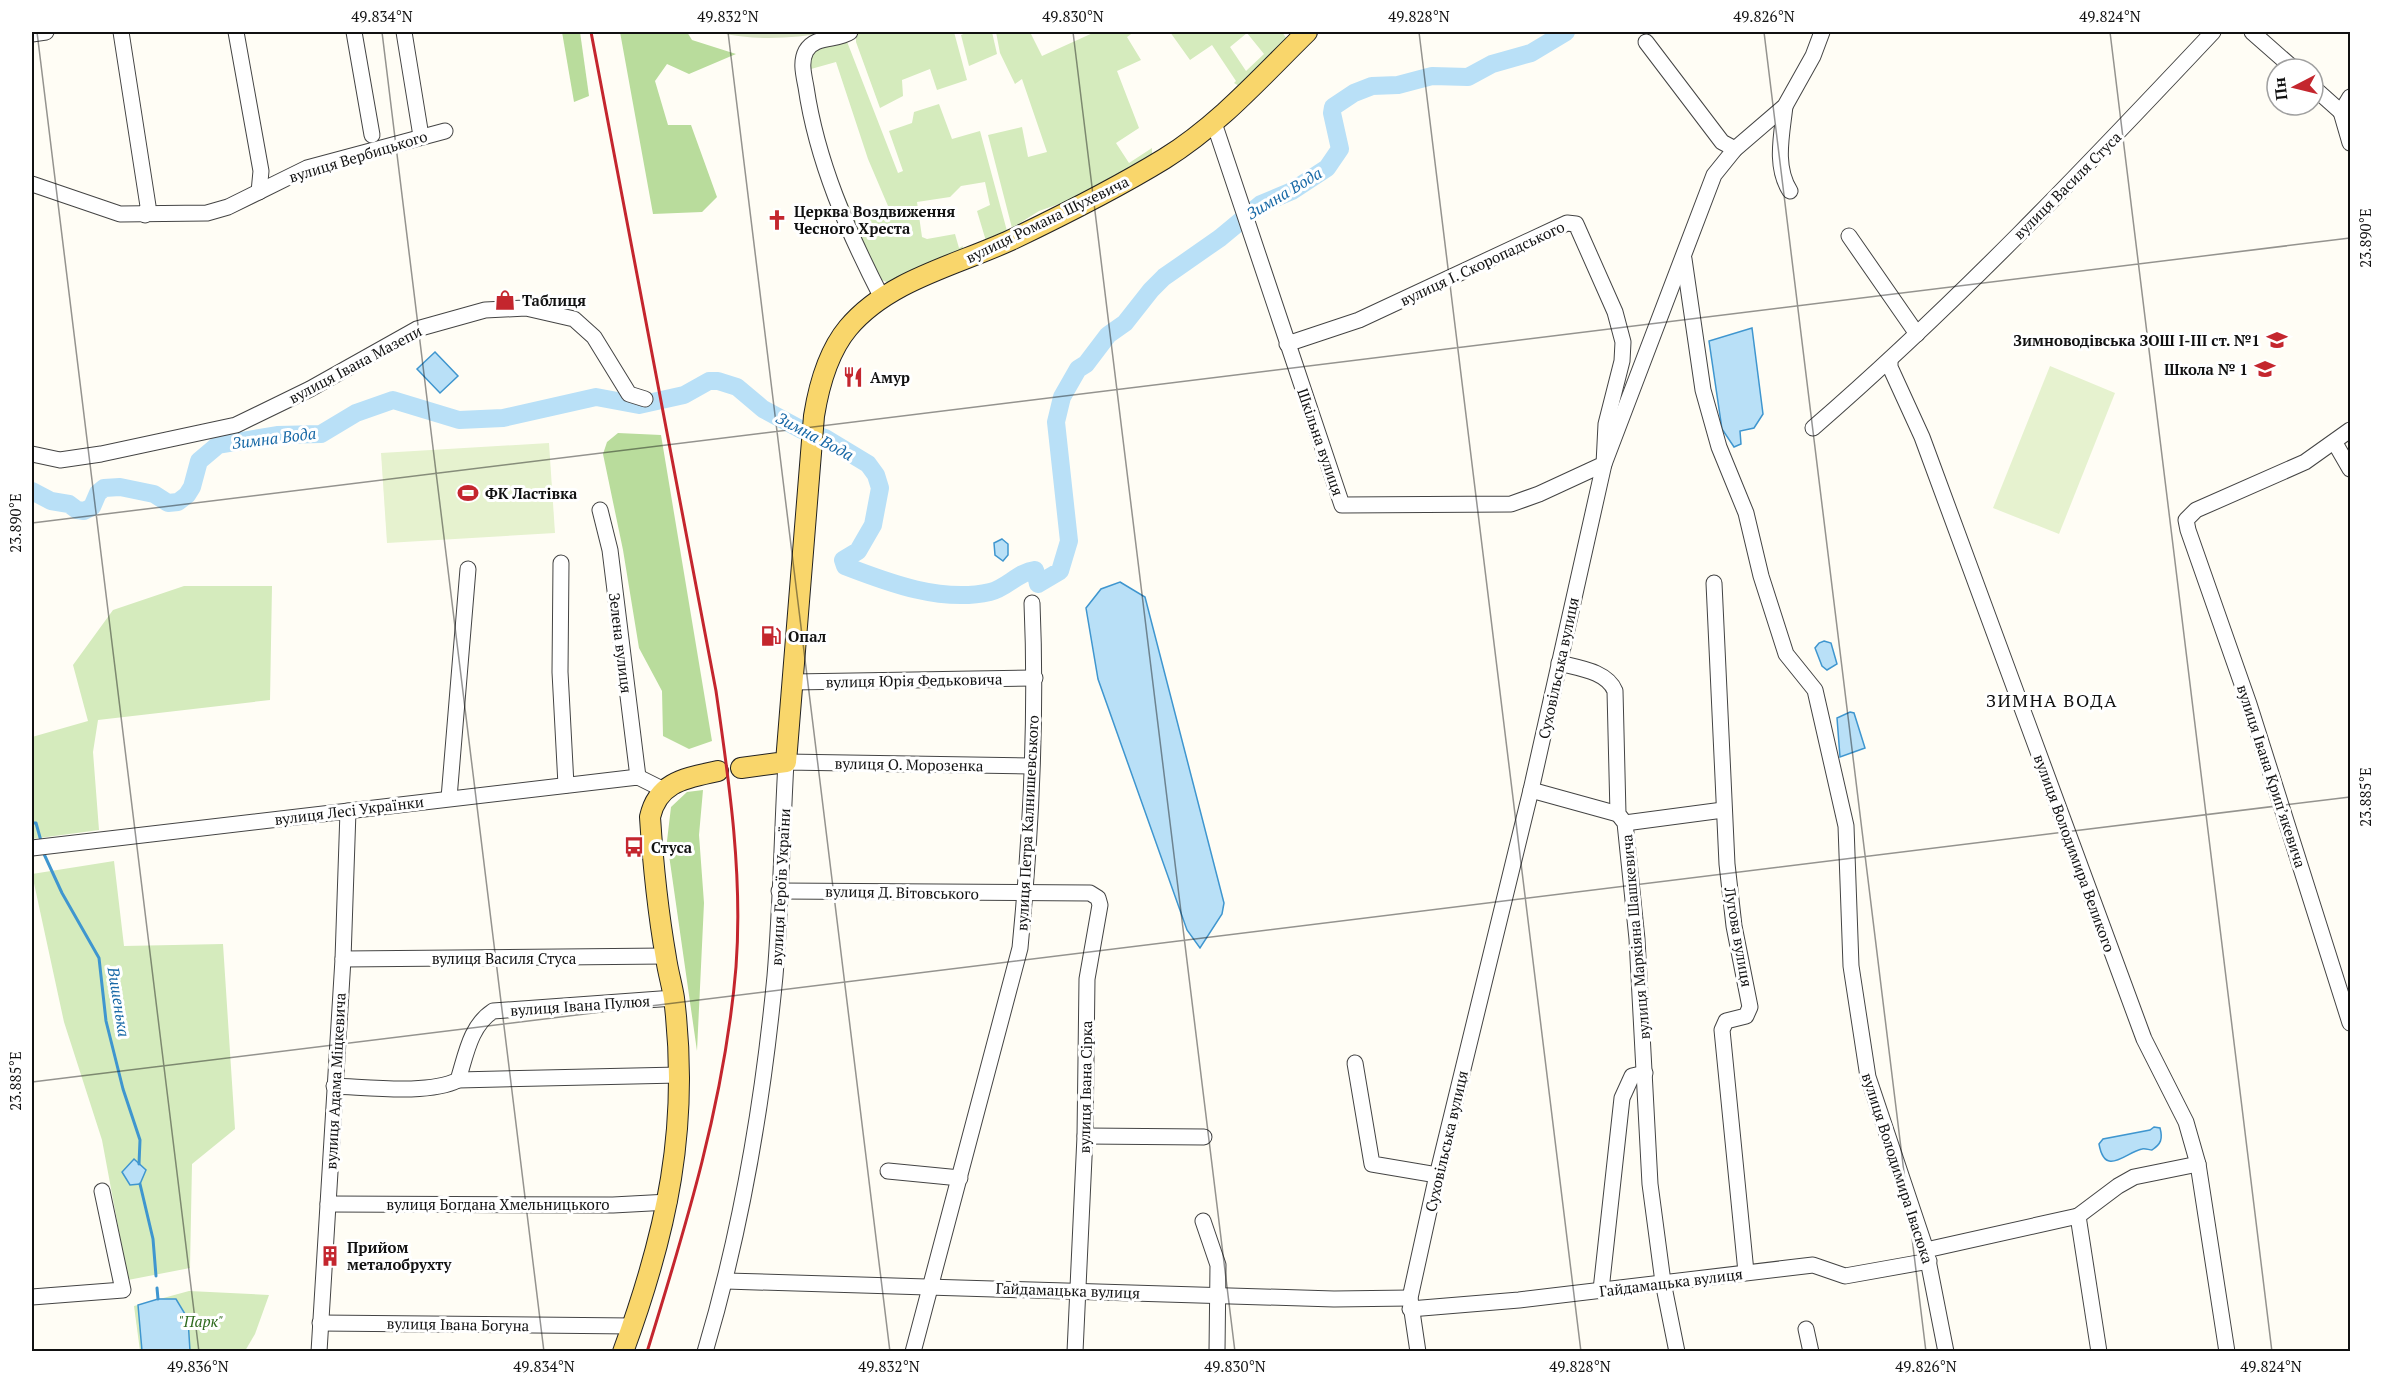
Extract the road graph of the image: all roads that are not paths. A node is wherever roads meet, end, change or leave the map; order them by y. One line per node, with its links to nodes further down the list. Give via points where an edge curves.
1 (46, 32): 11 (street)
2 (120, 32): 27 (street, via 148,206)
3 (236, 32): 26 (street, via 261,171)
4 (354, 32): 21 (street)
5 (404, 32): 19 (street)
6 (1307, 32): 18 (main road, вулиця Романа Шухевича)
7 (1822, 32): 16 (street, Суховільська вулиця)
8 (2213, 32): 31 (street, вулиця Василя Стуса, via 2117,135)
9 (2252, 32): 13 (street)
10 (848, 33): 30 (street, via 812,45 803,57 804,72 827,175)
11 (32, 34)
12 (1646, 42): 23 (street, via 1722,142)
13 (2280, 57)
14 (2350, 97): 17 (street)
15 (2325, 98): 17 (street)
16 (1785, 106): 23 (street, Суховільська вулиця); 25 (street, via 1780,157)
17 (2341, 112): 22 (street)
18 (1214, 123): 30 (main road, вулиця Романа Шухевича, via 1139,174 1011,240); 32 (street, Шкільна вулиця)
19 (420, 130)
20 (445, 131): 26 (street, вулиця Вербицького, via 307,168)
21 (372, 135)
22 (2350, 143)
23 (1736, 149): 29 (street, Суховільська вулиця, via 1714,175)
24 (32, 184): 27 (street, вулиця Вербицького, via 111,212)
25 (1790, 191)
26 (259, 192): 27 (street, вулиця Вербицького, via 207,213)
27 (145, 215)
28 (1849, 236): 31 (street)
29 (1683, 256): 40 (street, Суховільська вулиця); 85 (street, вулиця Володимира Івасюка, via 1703,390 1719,447 1746,513 1786,654 1815,690 1846,826 1851,966 1868,1077)
30 (882, 298): 35 (main road, вулиця Романа Шухевича, via 861,314 837,342 826,367)
31 (1917, 334): 33 (street, вулиця Василя Стуса)
32 (1287, 344): 40 (street, Шкільна вулиця, via 1342,505 1511,504); 40 (street, вулиця І. Скоропадського, via 1359,320 1567,223 1576,224 1615,312 1623,342 1622,362 1606,424)
33 (1890, 362): 36 (street, вулиця Василя Стуса); 76 (street, вулиця Володимира Великого, via 1922,437 2144,1039 2186,1122)
34 (645, 399): 39 (street, вулиця Івана Мазепи, via 629,394 594,337 574,319 526,308 485,310 417,328 236,425 60,460)
35 (814, 416): 49 (main road, вулиця Героїв України)
36 (1814, 428)
37 (2350, 430): 38 (street)
38 (2335, 443): 41 (street); 68 (street, вулиця Івана Крипʼякевича, via 2305,462 2196,510 2186,520)
39 (32, 454)
40 (1604, 464): 47 (street, Суховільська вулиця)
41 (2350, 469)
42 (600, 510): 54 (street, Зелена вулиця, via 610,550)
43 (561, 563): 55 (street, via 560,672)
44 (468, 569): 58 (street)
45 (1714, 583): 59 (street, Лугова вулиця)
46 (1032, 603): 48 (street, вулиця Петра Калнишевського)
47 (1559, 663): 57 (street, Суховільська вулиця); 61 (street, вулиця Маркіяна Шашкевича, via 1612,682)
48 (1035, 678): 49 (street, вулиця Юрія Федьковича); 51 (street, вулиця Петра Калнишевського)
49 (793, 682): 50 (main road, вулиця Героїв України)
50 (786, 762): 51 (street, вулиця О. Морозенка); 52 (main road); 63 (street, вулиця Героїв України)
51 (1031, 766): 64 (street, вулиця Петра Калнишевського)
52 (741, 768)
53 (718, 771): 56 (main road, via 682,779)
54 (638, 777): 55 (street, вулиця Лесі Українки); 56 (street)
55 (567, 785): 58 (street, вулиця Лесі Українки)
56 (664, 790): 65 (main road, via 653,803 650,818)
57 (1531, 790): 61 (street); 78 (street, Суховільська вулиця)
58 (449, 798): 60 (street, вулиця Лесі Українки)
59 (1723, 810): 61 (street); 86 (street, Лугова вулиця, via 1734,926 1750,1007 1746,1016 1726,1021 1722,1030)
60 (348, 811): 62 (street, вулиця Лесі Українки); 66 (street, вулиця Адама Міцкевича)
61 (1622, 819): 70 (street, вулиця Маркіяна Шашкевича, via 1637,939)
62 (32, 848)
63 (779, 891): 64 (street, вулиця Д. Вітовського); 87 (street, вулиця Героїв України, via 775,977 756,1116)
64 (1025, 893): 74 (street, вулиця Івана Сірка, via 1090,893 1100,905 1087,979); 79 (street, вулиця Петра Калнишевського, via 1020,948)
65 (666, 956): 66 (street, вулиця Василя Стуса); 67 (main road)
66 (343, 959): 73 (street, вулиця Адама Міцкевича)
67 (674, 998): 71 (main road); 72 (street, вулиця Івана Пулюя, via 492,1011 472,1035)
68 (2350, 1023)
69 (1354, 1063): 78 (street, via 1371,1164)
70 (1645, 1073): 88 (street, вулиця Маркіяна Шашкевича, via 1650,1184); 90 (street, via 1632,1076 1622,1098)
71 (679, 1075): 72 (street); 81 (main road, via 678,1139)
72 (458, 1080): 73 (street, via 426,1087)
73 (334, 1086): 82 (street, вулиця Адама Міцкевича)
74 (1085, 1136): 75 (street); 91 (street, вулиця Івана Сірка)
75 (1204, 1137)
76 (2198, 1164): 83 (street, via 2134,1177); 109 (street, вулиця Володимира Великого)
77 (888, 1171): 79 (street)
78 (1437, 1175): 94 (street, Суховільська вулиця)
79 (960, 1178): 89 (street, вулиця Петра Калнишевського)
80 (102, 1191): 93 (street, via 123,1290)
81 (669, 1202): 82 (street, вулиця Богдана Хмельницького); 96 (main road)
82 (328, 1204): 95 (street, вулиця Адама Міцкевича)
83 (2078, 1216): 85 (street, Гайдамацька вулиця); 108 (street)
84 (1203, 1221): 92 (street, via 1215,1253)
85 (1928, 1255): 86 (street, Гайдамацька вулиця, via 1845,1276 1813,1265); 107 (street, вулиця Володимира Івасюка)
86 (1746, 1272): 88 (street, Гайдамацька вулиця)
87 (726, 1281): 89 (street, Гайдамацька вулиця); 100 (street, вулиця Героїв України)
88 (1663, 1282): 90 (street, Гайдамацька вулиця); 105 (street, вулиця Маркіяна Шашкевича)
89 (931, 1286): 91 (street, Гайдамацька вулиця); 101 (street, вулиця Петра Калнишевського)
90 (1601, 1290): 94 (street, Гайдамацька вулиця)
91 (1078, 1291): 92 (street, Гайдамацька вулиця); 102 (street, вулиця Івана Сірка)
92 (1218, 1295): 94 (street, Гайдамацька вулиця); 103 (street)
93 (32, 1297)
94 (1410, 1303): 104 (street, Суховільська вулиця)
95 (320, 1323): 96 (street, вулиця Івана Богуна); 98 (street, вулиця Адама Міцкевича)
96 (632, 1326): 99 (main road)
97 (1806, 1329): 106 (street)
98 (319, 1352)
99 (623, 1352)
100 (705, 1352)
101 (913, 1352)
102 (1075, 1352)
103 (1217, 1352)
104 (1418, 1352)
105 (1677, 1352)
106 (1811, 1352)
107 (1946, 1352)
108 (2099, 1352)
109 (2227, 1352)

